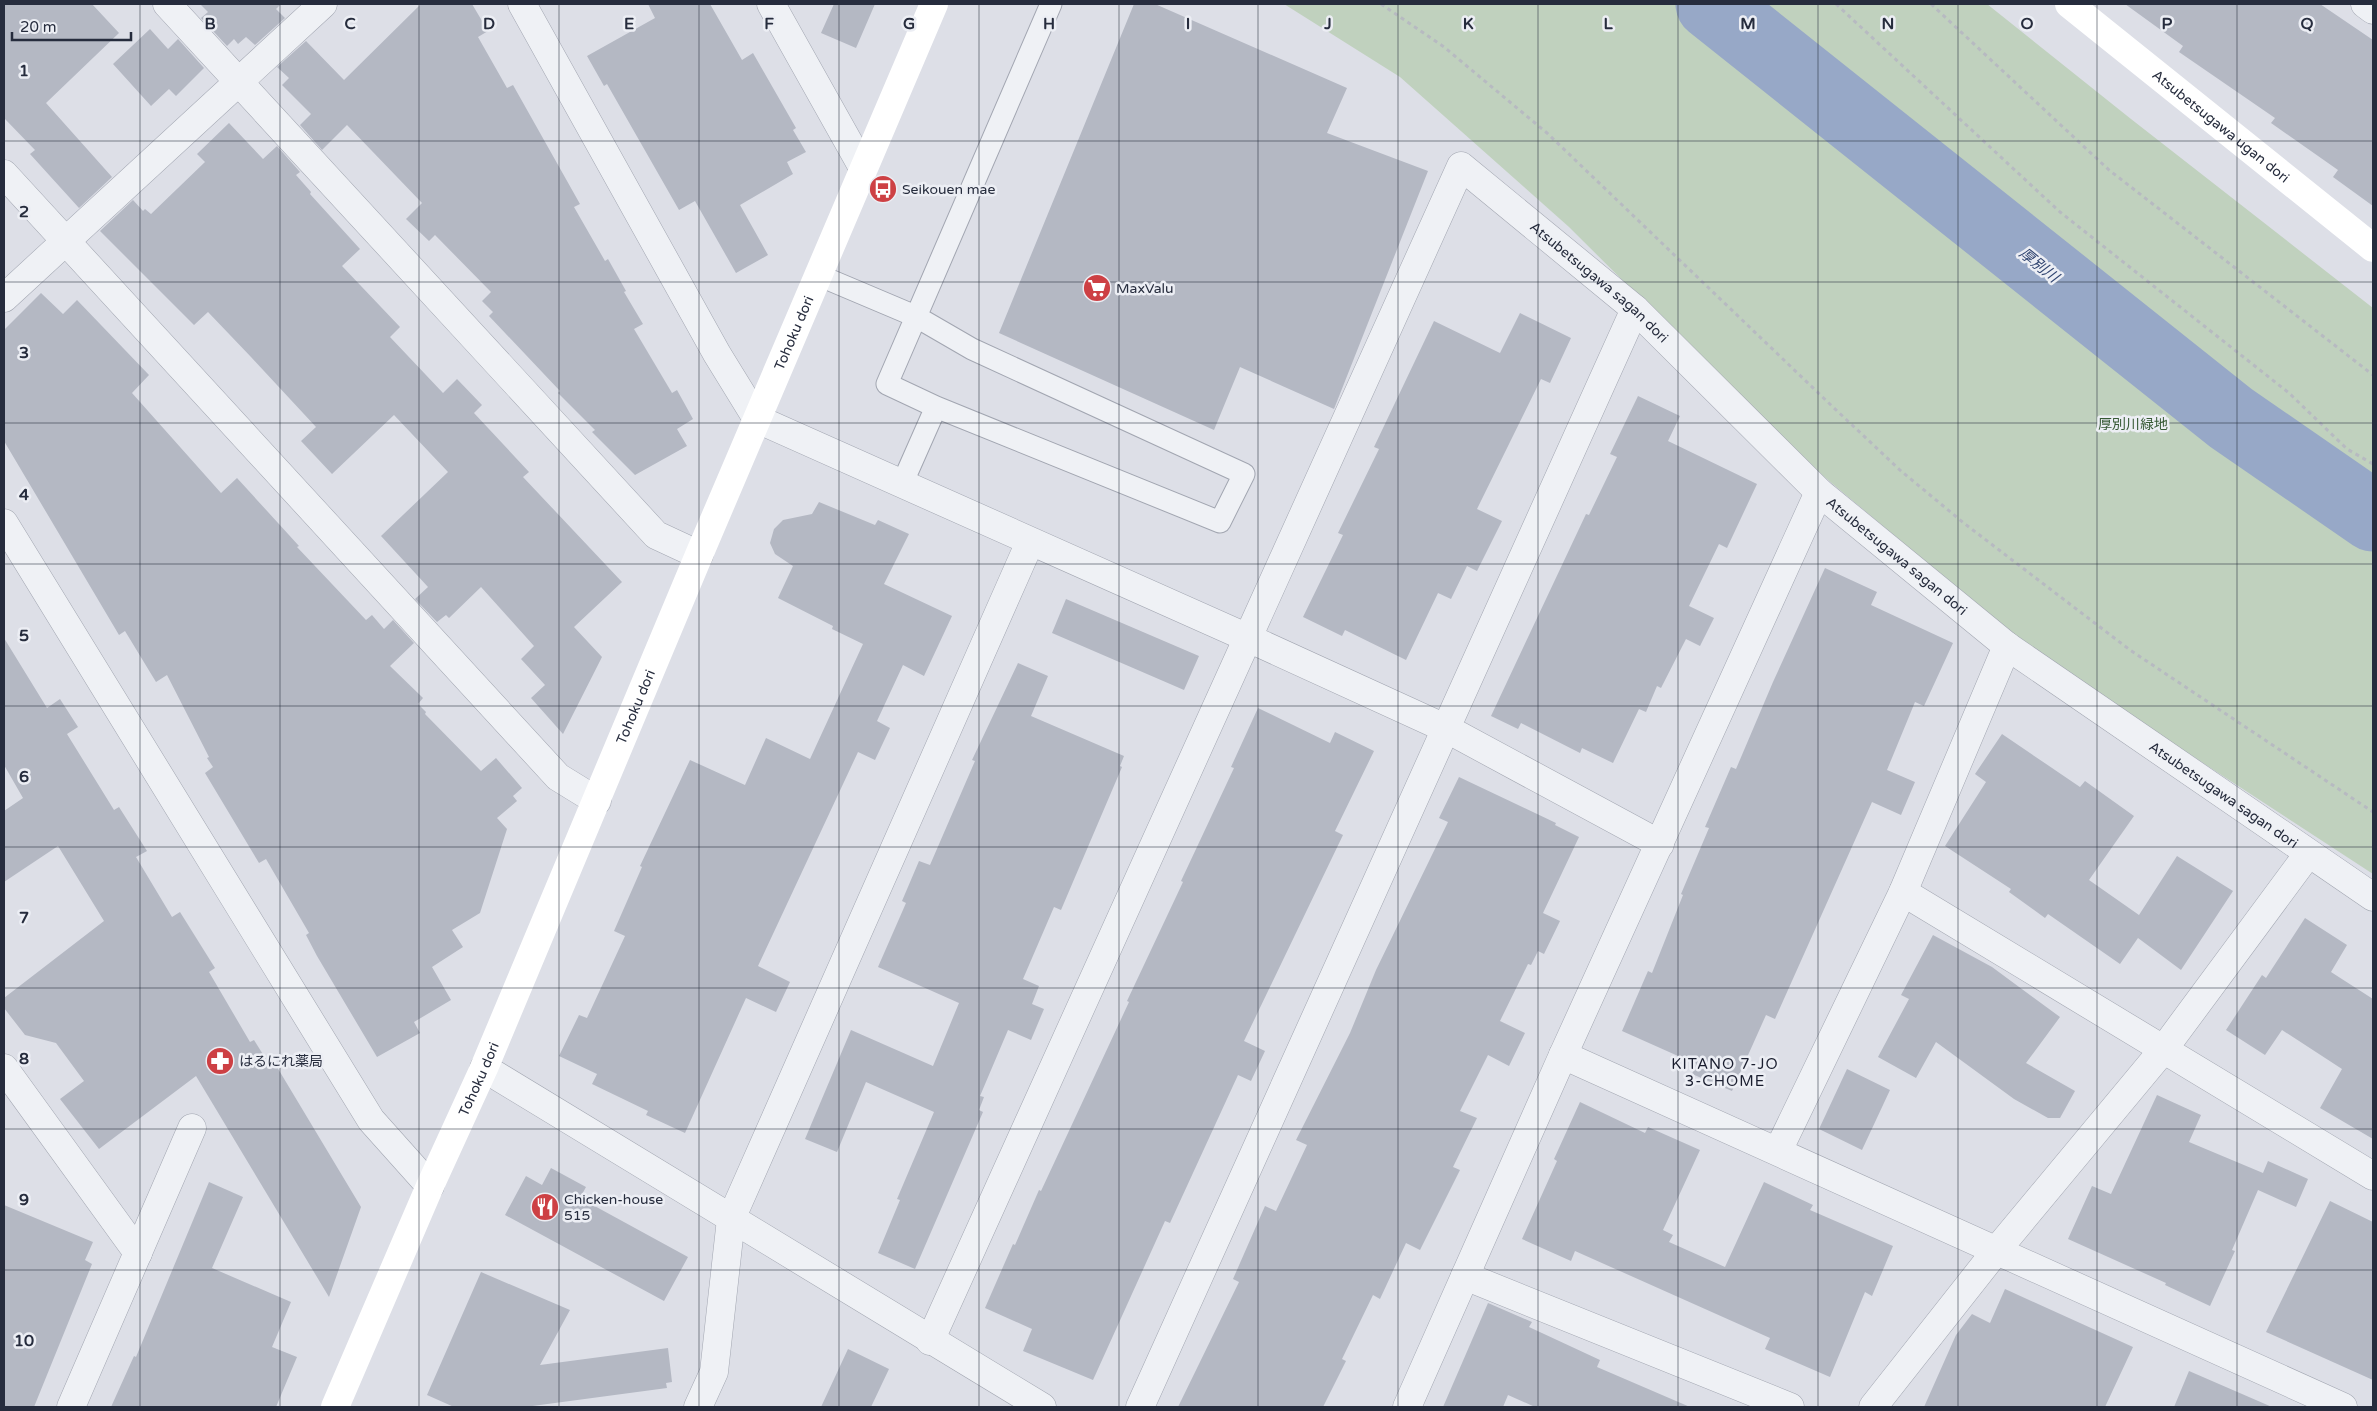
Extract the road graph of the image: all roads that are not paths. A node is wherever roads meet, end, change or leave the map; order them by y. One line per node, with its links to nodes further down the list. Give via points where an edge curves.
1 (167, 4): 10 (street)
2 (324, 4): 10 (street)
3 (522, 4): 20 (street, via 717,354)
4 (771, 4): 11 (street)
5 (934, 4): 11 (street, Tohoku dori)
6 (1051, 4): 18 (lane)
7 (2069, 4): 14 (street, Atsubetsugawa ugan dori)
8 (2365, 4): 9 (street)
9 (2373, 10)
10 (240, 81): 13 (street); 25 (street, via 656,535)
11 (863, 168): 15 (street, Tohoku dori)
12 (4, 174): 13 (street)
13 (64, 240): 16 (street); 29 (street, via 558,777)
14 (2373, 248)
15 (818, 275): 18 (lane); 20 (street, Tohoku dori)
16 (4, 298)
17 (1635, 309): 22 (street, Atsubetsugawa sagan dori); 26 (street, Atsubetsugawa sagan dori, via 1461,166); 28 (street)
18 (915, 316): 19 (lane, via 887,384); 19 (lane, via 972,349 1244,474 1220,522)
19 (936, 407): 21 (lane)
20 (757, 419): 21 (street); 25 (street, Tohoku dori)
21 (902, 484): 24 (street)
22 (1819, 492): 27 (street, Atsubetsugawa sagan dori); 30 (street)
23 (4, 523): 41 (street, via 371,1120)
24 (1030, 542): 26 (street); 42 (street)
25 (699, 555): 29 (street, Tohoku dori)
26 (1248, 638): 28 (street); 46 (street)
27 (2007, 646): 31 (street, Atsubetsugawa sagan dori); 32 (street)
28 (1447, 729): 30 (street); 51 (street)
29 (597, 801): 37 (street, Tohoku dori)
30 (1660, 844): 35 (street)
31 (2308, 854): 33 (street, Atsubetsugawa sagan dori); 34 (street)
32 (1903, 892): 34 (street); 39 (street)
33 (2373, 897)
34 (2163, 1050): 40 (street); 43 (street)
35 (1563, 1055): 39 (street); 45 (street)
36 (4, 1068): 44 (street)
37 (484, 1068): 41 (street, Tohoku dori); 42 (street)
38 (192, 1128): 44 (street)
39 (1778, 1151): 43 (street)
40 (2373, 1176)
41 (430, 1186): 48 (street, Tohoku dori)
42 (730, 1220): 46 (street); 49 (street, via 714,1372)
43 (1996, 1251): 54 (street); 55 (street)
44 (138, 1253): 47 (street)
45 (1465, 1276): 52 (street); 53 (street)
46 (930, 1341): 50 (street)
47 (71, 1407)
48 (335, 1407)
49 (698, 1407)
50 (1042, 1407)
51 (1140, 1407)
52 (1407, 1407)
53 (1790, 1407)
54 (1873, 1407)
55 (2343, 1407)

